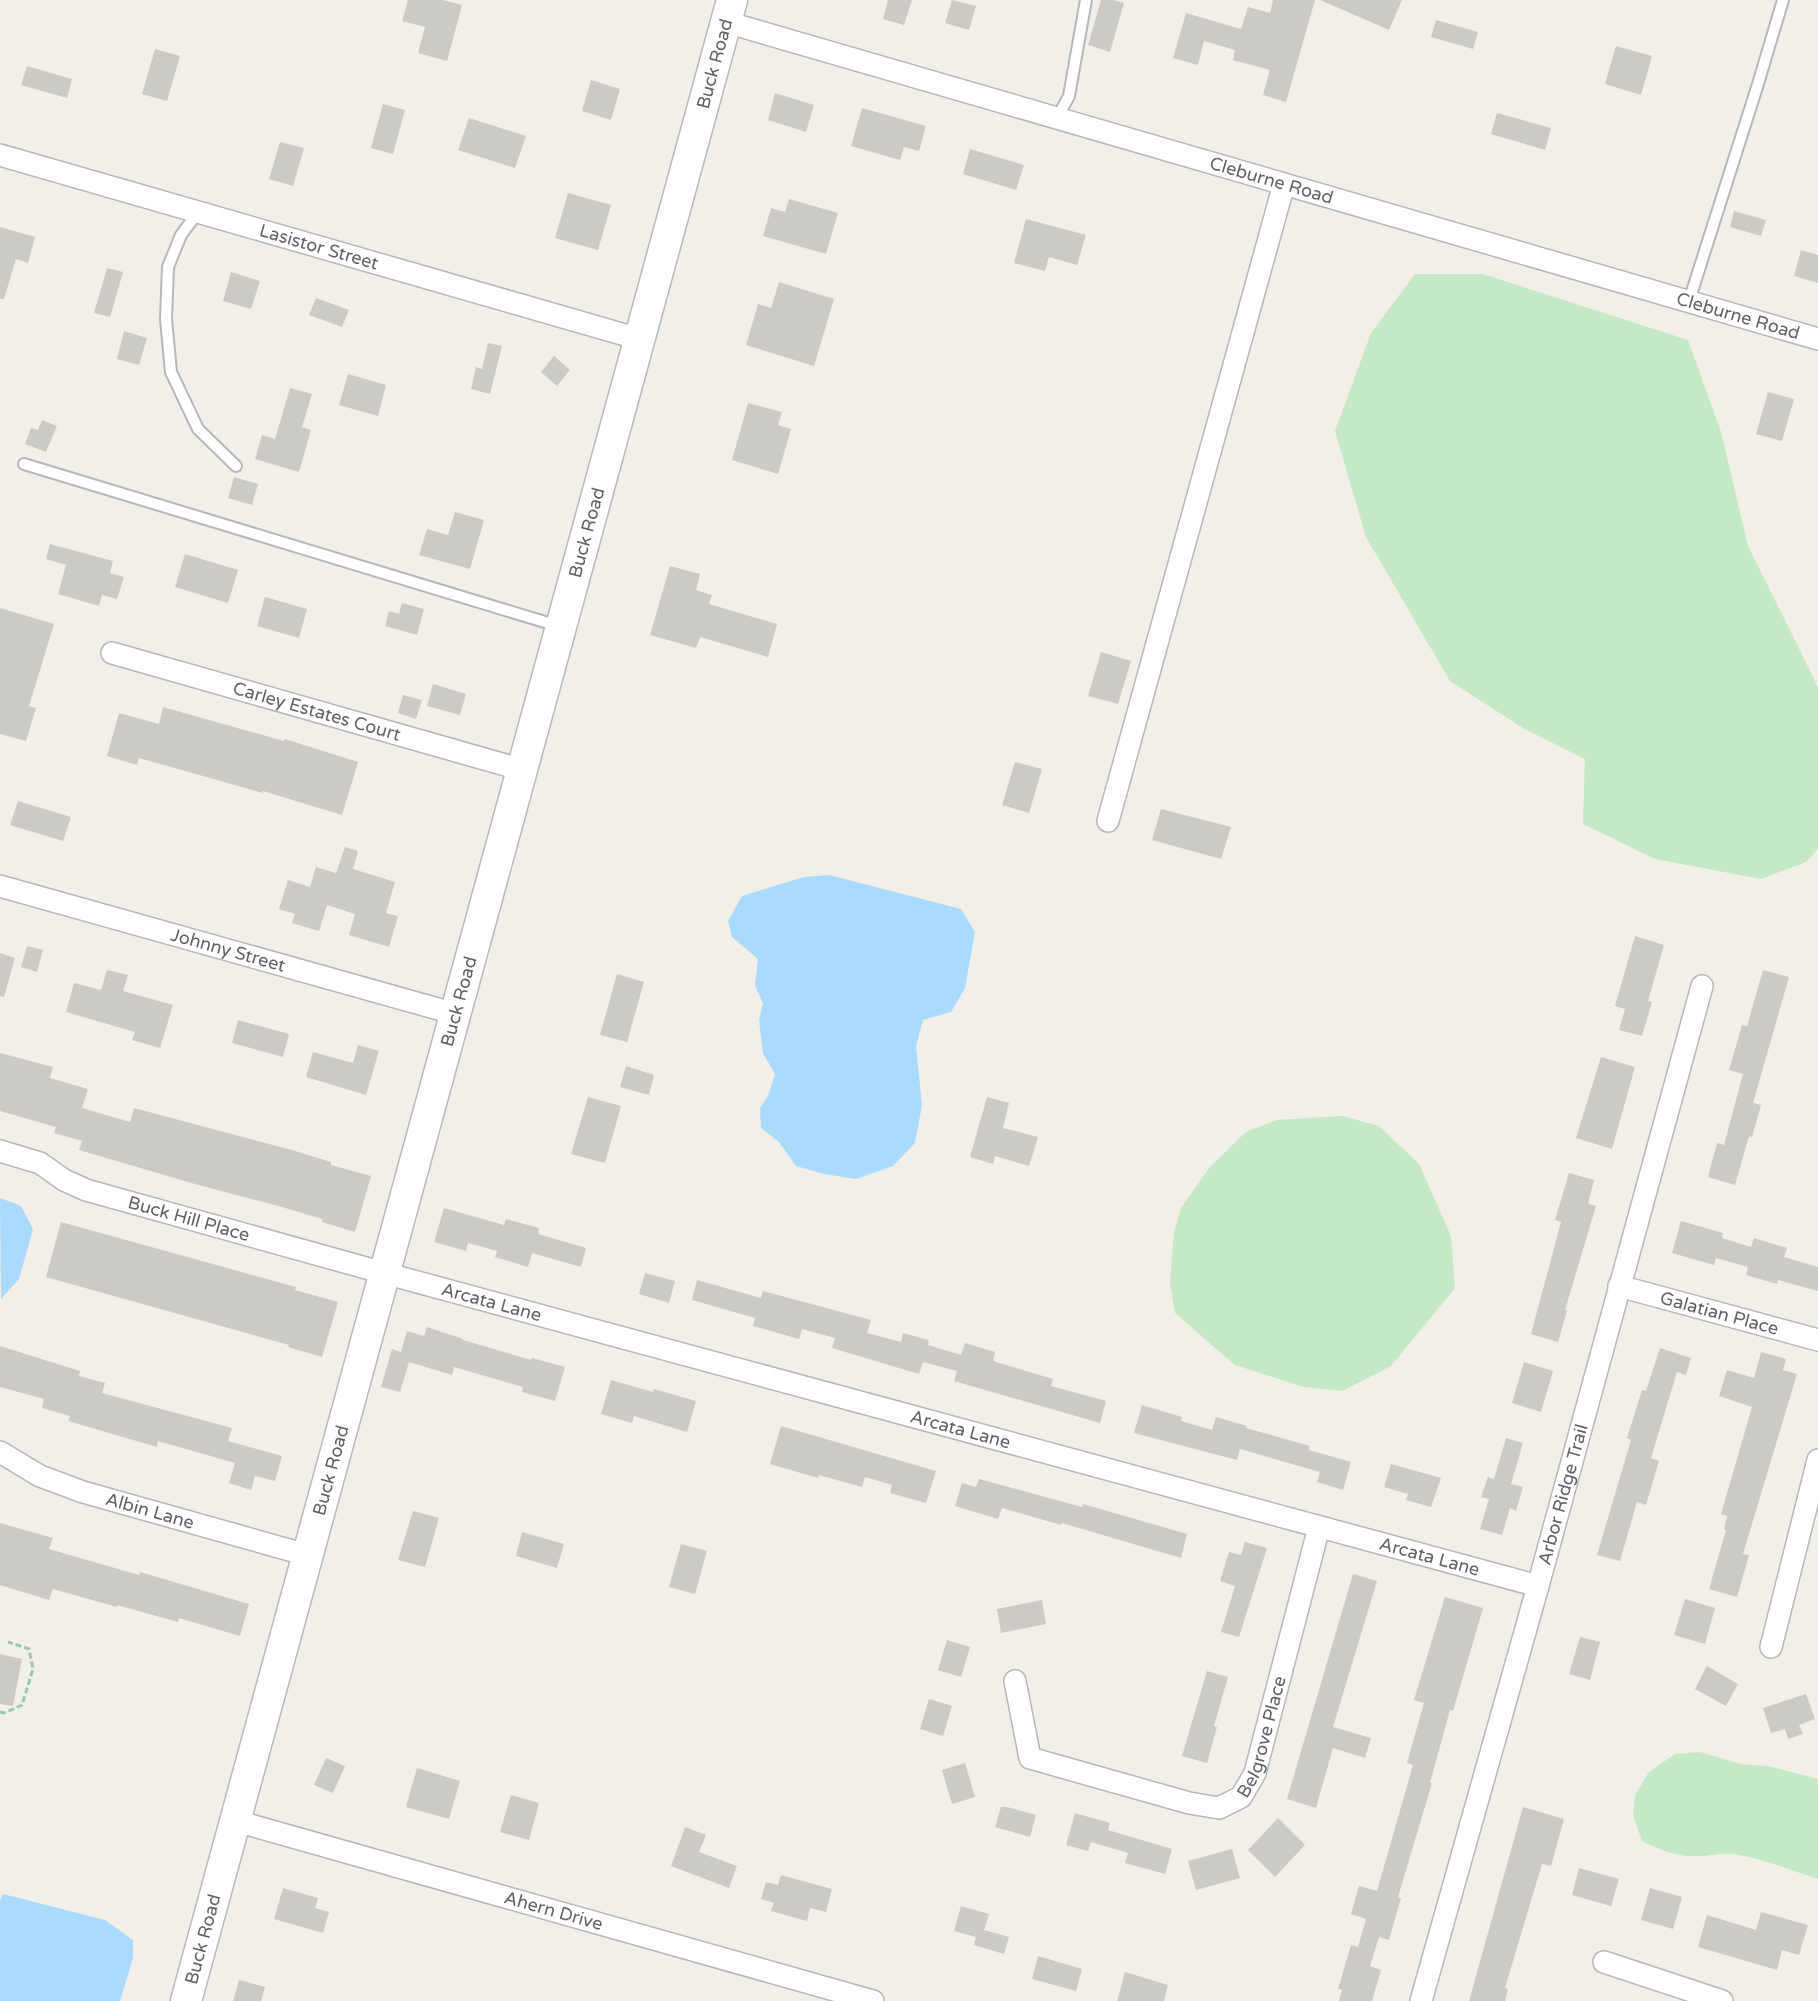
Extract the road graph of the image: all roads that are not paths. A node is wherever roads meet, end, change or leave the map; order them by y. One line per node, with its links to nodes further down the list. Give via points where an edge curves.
1 (1086, 0): 4 (lane, via 1069,96)
2 (1783, 0): 8 (lane)
3 (729, 11): 4 (street, Cleburne Road); 9 (street, Buck Road)
4 (1057, 118): 6 (street, Cleburne Road)
5 (0, 155): 7 (street, Lasistor Street)
6 (1284, 184): 8 (street, Cleburne Road); 16 (street)
7 (198, 212): 9 (street, Lasistor Street); 12 (lane, via 181,235 168,267 166,319 171,372 198,429)
8 (1689, 301): 10 (street, Cleburne Road)
9 (639, 339): 13 (street, Buck Road)
10 (1818, 339)
11 (24, 465): 13 (lane)
12 (236, 466)
13 (561, 627): 15 (street, Buck Road)
14 (112, 653): 15 (street, Carley Estates Court)
15 (523, 770): 19 (street, Buck Road)
16 (1108, 821)
17 (0, 886): 19 (street, Johnny Street)
18 (1702, 986): 22 (street, Arbor Ridge Trail)
19 (456, 1014): 21 (street, Buck Road)
20 (0, 1151): 21 (street, Buck Hill Place, via 40,1163 86,1190)
21 (384, 1273): 26 (street, Arcata Lane); 27 (street, Buck Road)
22 (1619, 1286): 23 (street, Galatian Place); 28 (street, Arbor Ridge Trail)
23 (1818, 1340)
24 (0, 1452): 27 (street, Albin Lane, via 40,1476 83,1492)
25 (1818, 1460): 29 (street)
26 (1320, 1527): 28 (street, Arcata Lane); 30 (street, Belgrove Place, via 1255,1773 1241,1797 1219,1808 1190,1803 1030,1758)
27 (307, 1555): 31 (street, Buck Road)
28 (1538, 1586): 35 (street, Arbor Ridge Trail)
29 (1771, 1647)
30 (1015, 1681)
31 (236, 1821): 33 (street, Buck Road); 34 (street, Ahern Drive)
32 (1604, 1962): 36 (street)
33 (186, 2001)
34 (873, 2001)
35 (1421, 2001)
36 (1722, 2001)

